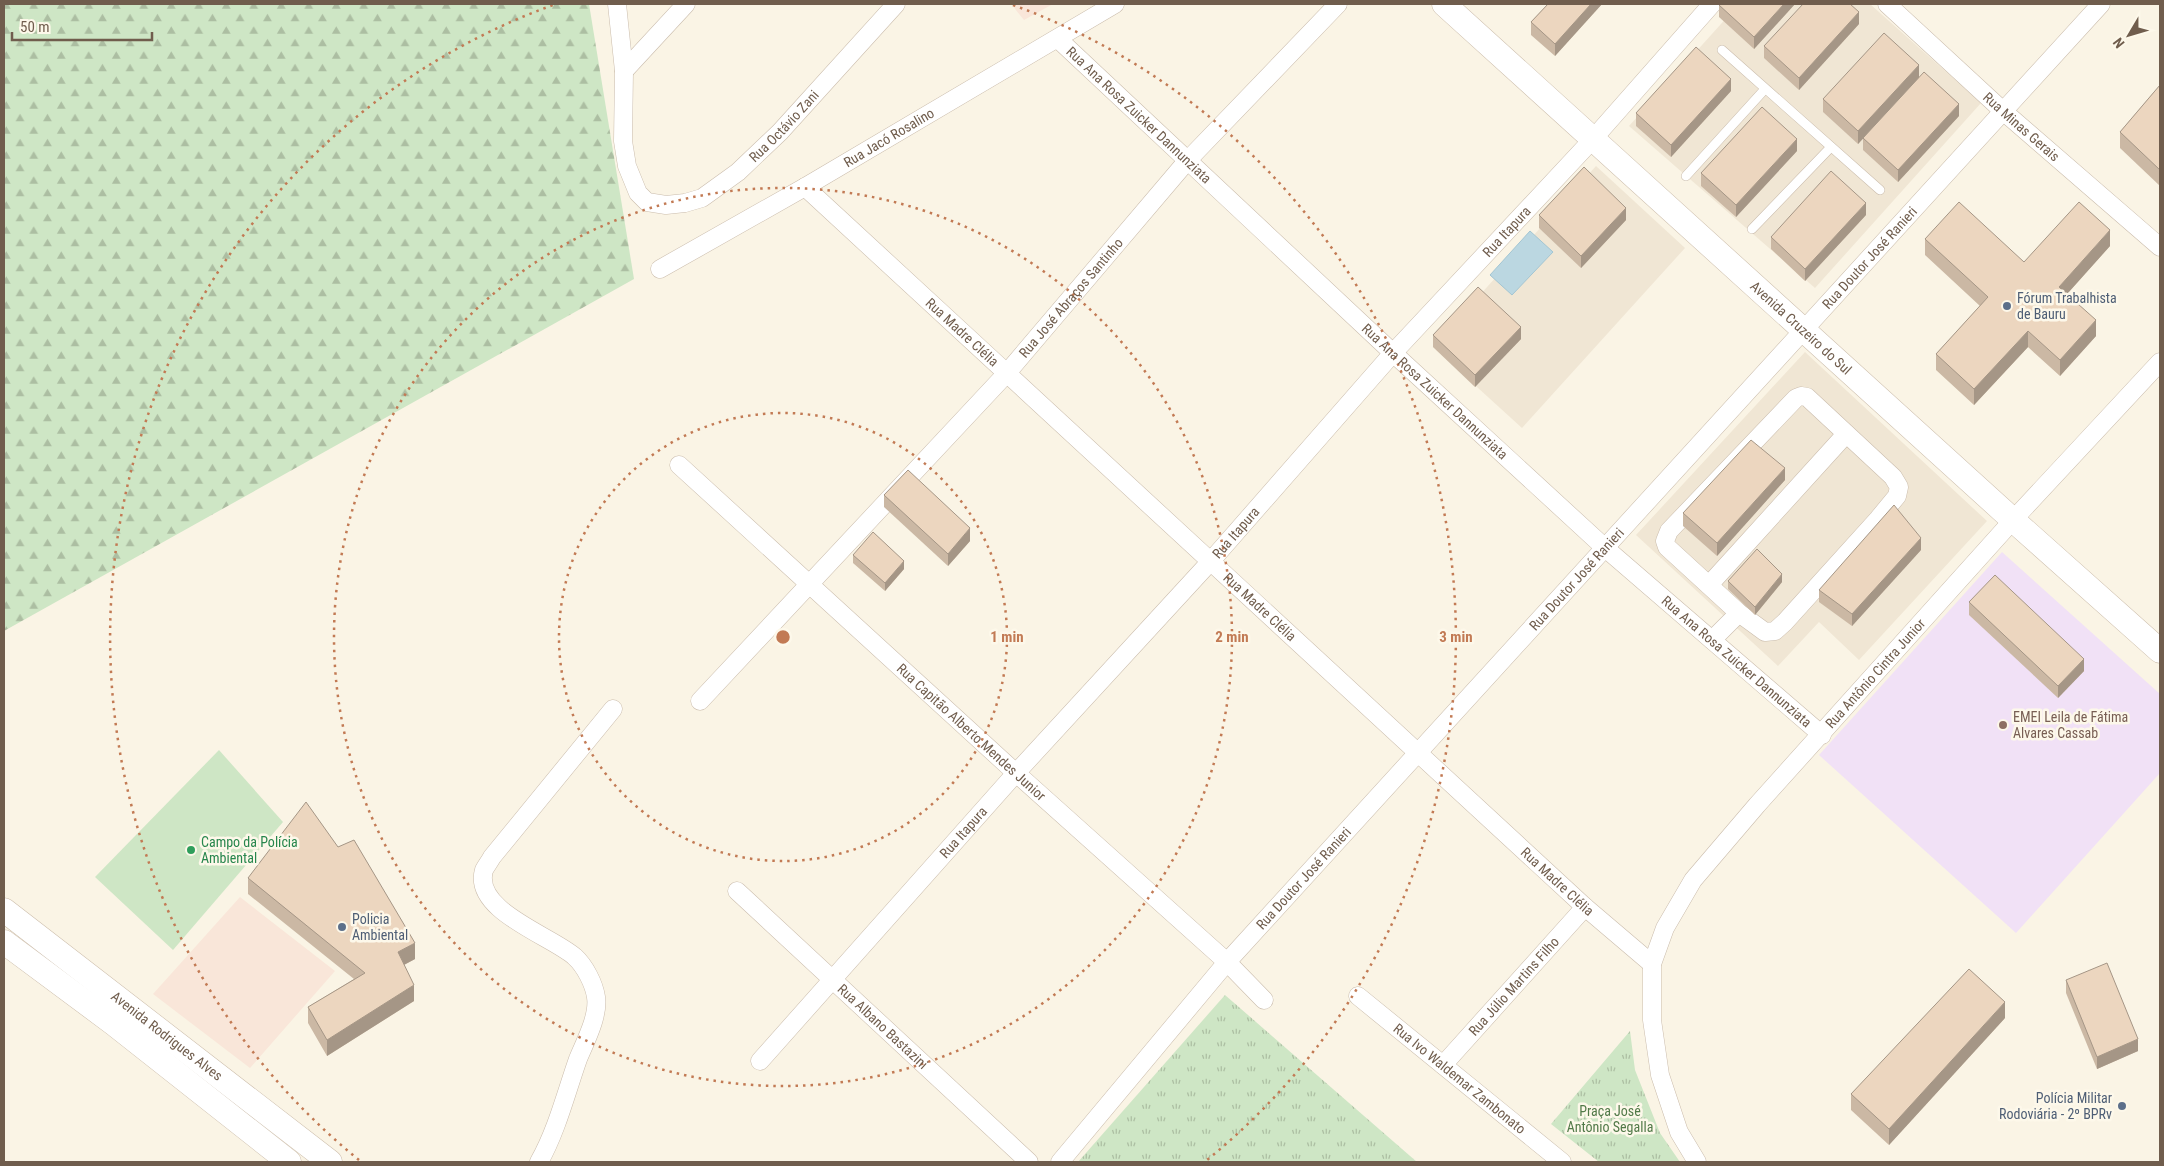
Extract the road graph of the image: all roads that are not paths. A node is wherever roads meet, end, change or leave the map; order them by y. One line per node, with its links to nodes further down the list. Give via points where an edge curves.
1 (618, 4): 12 (street)
2 (686, 4): 12 (street)
3 (896, 4): 12 (street, Rua Octávio Zani, via 780,132 720,186 685,204 646,202 632,183 623,141)
4 (1115, 4): 10 (street, Rua Jacó Rosalino)
5 (1338, 4): 17 (street, Rua José Abraços Santinho)
6 (1444, 4): 15 (street, Avenida Cruzeiro do Sul)
7 (1712, 4): 15 (street, Rua Itapura)
8 (1887, 4): 14 (street, Rua Minas Gerais)
9 (2101, 4): 14 (street, Rua Doutor José Ranieri)
10 (1058, 39): 17 (street, Rua Ana Rosa Zuicker Dannunziata); 19 (street, Rua Jacó Rosalino)
11 (1722, 50): 13 (lane)
12 (624, 71)
13 (1765, 89): 16 (lane); 18 (lane)
14 (2003, 111): 22 (street, Rua Minas Gerais); 24 (street, Rua Doutor José Ranieri)
15 (1593, 139): 24 (street, Avenida Cruzeiro do Sul); 25 (street, Rua Itapura)
16 (1831, 147): 20 (lane); 21 (lane)
17 (1187, 161): 25 (street, Rua Ana Rosa Zuicker Dannunziata); 27 (street, Rua José Abraços Santinho)
18 (1686, 176)
19 (804, 187): 23 (street, Rua Jacó Rosalino); 27 (street, Rua Madre Clélia)
20 (1880, 190)
21 (1752, 229)
22 (2160, 247)
23 (660, 269)
24 (1805, 330): 30 (street, Avenida Cruzeiro do Sul); 31 (street, Rua Doutor José Ranieri)
25 (1393, 353): 31 (street, Rua Ana Rosa Zuicker Dannunziata); 32 (street, Rua Itapura)
26 (2160, 362): 30 (street, Rua Antônio Cintra Junior)
27 (1006, 374): 32 (street, Rua Madre Clélia); 33 (street, Rua José Abraços Santinho)
28 (1846, 434): 34 (street); 34 (street, via 1807,397 1796,398 1669,531 1665,540 1667,547); 35 (street, via 1893,477 1898,487 1897,496 1775,631 1765,632)
29 (679, 465): 33 (street, Rua Capitão Alberto Mendes Junior)
30 (2013, 520): 37 (street, Avenida Cruzeiro do Sul); 40 (street, Rua Antônio Cintra Junior)
31 (1604, 547): 36 (street, Rua Ana Rosa Zuicker Dannunziata); 41 (street, Rua Doutor José Ranieri)
32 (1210, 562): 41 (street, Rua Madre Clélia); 42 (street, Rua Itapura)
33 (810, 585): 38 (street, Rua José Abraços Santinho); 42 (street, Rua Capitão Alberto Mendes Junior)
34 (1709, 585): 35 (street)
35 (1739, 613): 36 (street)
36 (1712, 640): 40 (street, Rua Ana Rosa Zuicker Dannunziata)
37 (2160, 651)
38 (700, 701)
39 (613, 709): 56 (street, via 484,870 484,886 489,897 516,921 575,958 591,980 596,998 591,1028)
40 (1822, 735): 48 (street, Rua Antônio Cintra Junior, via 1693,880 1666,928)
41 (1418, 754): 44 (street, Rua Madre Clélia); 47 (street, Rua Doutor José Ranieri)
42 (1016, 773): 47 (street, Rua Capitão Alberto Mendes Junior); 49 (street, Rua Itapura)
43 (737, 891): 49 (street, Rua Albano Bastazini)
44 (1585, 908): 48 (street, Rua Madre Clélia); 53 (street, Rua Júlio Martins Filho)
45 (4, 910): 55 (street, Avenida Rodrigues Alves)
46 (4, 942): 54 (street, Avenida Rodrigues Alves)
47 (1227, 962): 51 (street, Rua Capitão Alberto Mendes Junior); 58 (street, Rua Doutor José Ranieri)
48 (1652, 964): 60 (street, Rua Antônio Cintra Junior, via 1652,1020 1660,1075 1679,1132)
49 (832, 980): 52 (street, Rua Itapura); 57 (street, Rua Albano Bastazini)
50 (1358, 996): 53 (street, Rua Ivo Waldemar Zambonato)
51 (1264, 1000)
52 (760, 1061)
53 (1443, 1065): 59 (street, Rua Ivo Waldemar Zambonato)
54 (289, 1162)
55 (330, 1162)
56 (539, 1162)
57 (1029, 1162)
58 (1060, 1162)
59 (1562, 1162)
60 (1697, 1162)

